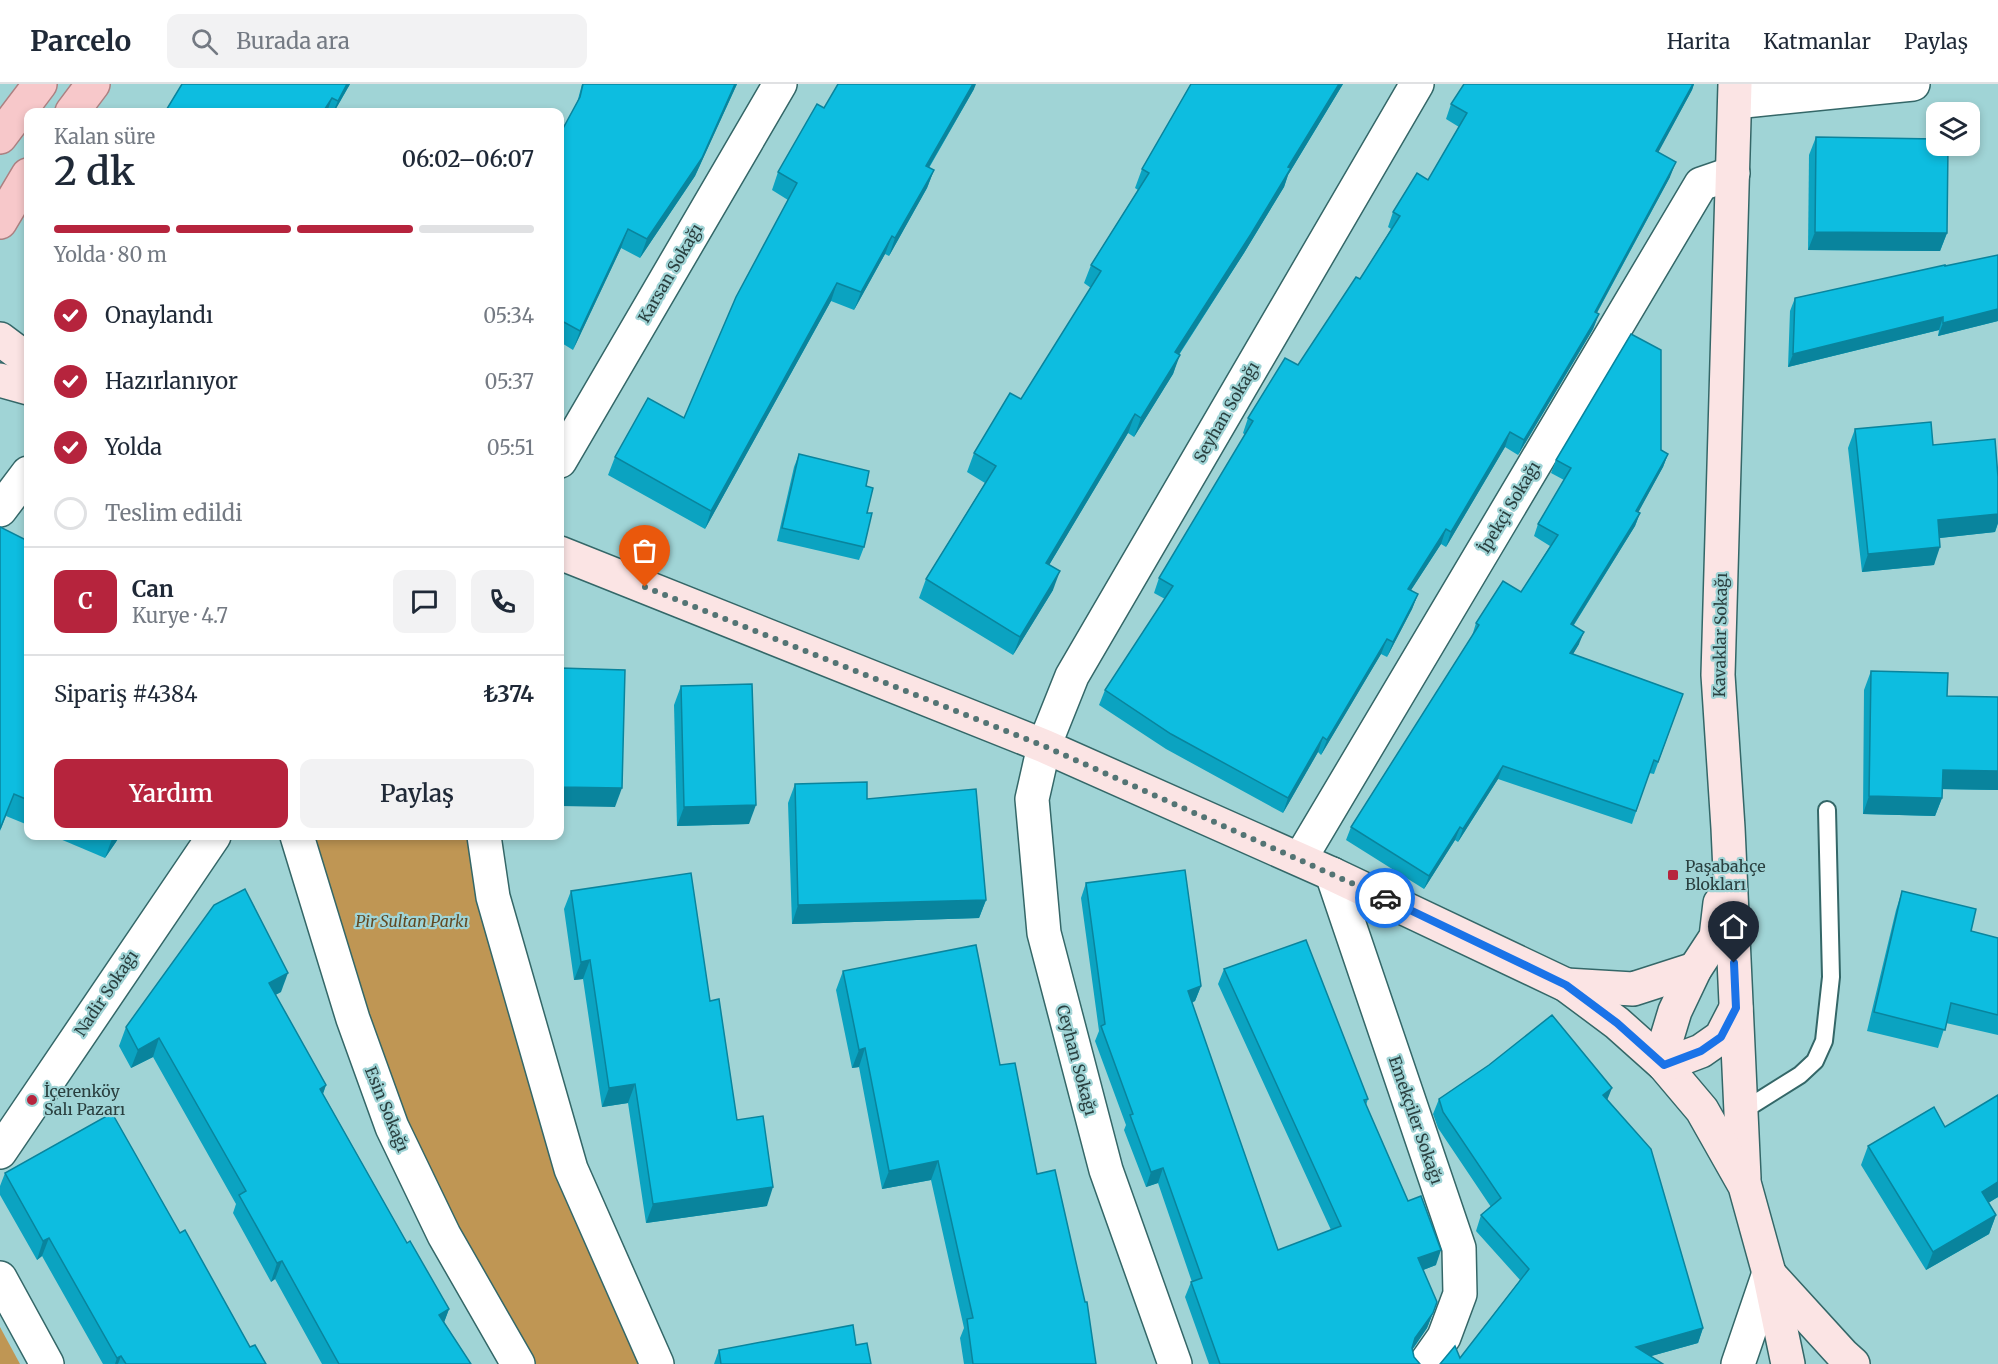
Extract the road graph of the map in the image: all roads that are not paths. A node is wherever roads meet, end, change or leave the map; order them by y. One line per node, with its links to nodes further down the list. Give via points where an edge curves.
1 (40, 84): 8 (main road)
2 (93, 84): 7 (main road)
3 (780, 84): 16 (street, Karsan Sokağı)
4 (1417, 84): 20 (street, Seyhan Sokağı, via 1072,676)
5 (1913, 84): 6 (street)
6 (1735, 93): 9 (main road, Kavaklar Sokağı)
7 (75, 108)
8 (0, 137)
9 (1733, 173): 22 (main road, Kavaklar Sokağı, via 1718,675); 26 (street, İpekçi Sokağı, via 1701,184)
10 (24, 182): 11 (main road)
11 (0, 222)
12 (0, 339): 13 (main road)
13 (24, 357)
14 (0, 380): 15 (main road)
15 (24, 387)
16 (564, 454)
17 (24, 478): 18 (street)
18 (0, 510)
19 (564, 555): 20 (main road)
20 (1044, 746): 26 (main road); 40 (street, Ceyhan Sokağı, via 1032,799 1044,933 1106,1170)
21 (1827, 810): 32 (lane, via 1831,977 1824,1041 1815,1061 1800,1075)
22 (1728, 828): 28 (main road, via 1716,937); 30 (main road, Kavaklar Sokağı)
23 (211, 840): 33 (street, Nadir Sokağı)
24 (298, 840): 38 (street, Esin Sokağı, via 353,1019 392,1127 444,1235)
25 (485, 840): 39 (street, via 493,897 571,1169)
26 (1300, 859): 27 (main road)
27 (1332, 874): 29 (main road); 41 (street, Emekçiler Sokağı, via 1459,1248 1460,1294 1444,1336)
28 (1695, 969): 29 (main road, via 1633,989); 31 (main road, via 1675,1011 1665,1044)
29 (1566, 985): 31 (main road)
30 (1736, 1008): 31 (main road, via 1721,1037 1701,1051); 32 (main road, Kavaklar Sokağı)
31 (1664, 1065): 34 (main road, via 1701,1110)
32 (1741, 1112): 34 (main road, Kavaklar Sokağı)
33 (0, 1152)
34 (1745, 1186): 35 (main road)
35 (1769, 1273): 42 (street); 43 (main road); 44 (main road)
36 (0, 1278): 37 (street)
37 (46, 1364)
38 (518, 1364)
39 (657, 1364)
40 (1174, 1364)
41 (1425, 1364)
42 (1738, 1364)
43 (1788, 1364)
44 (1853, 1364)

